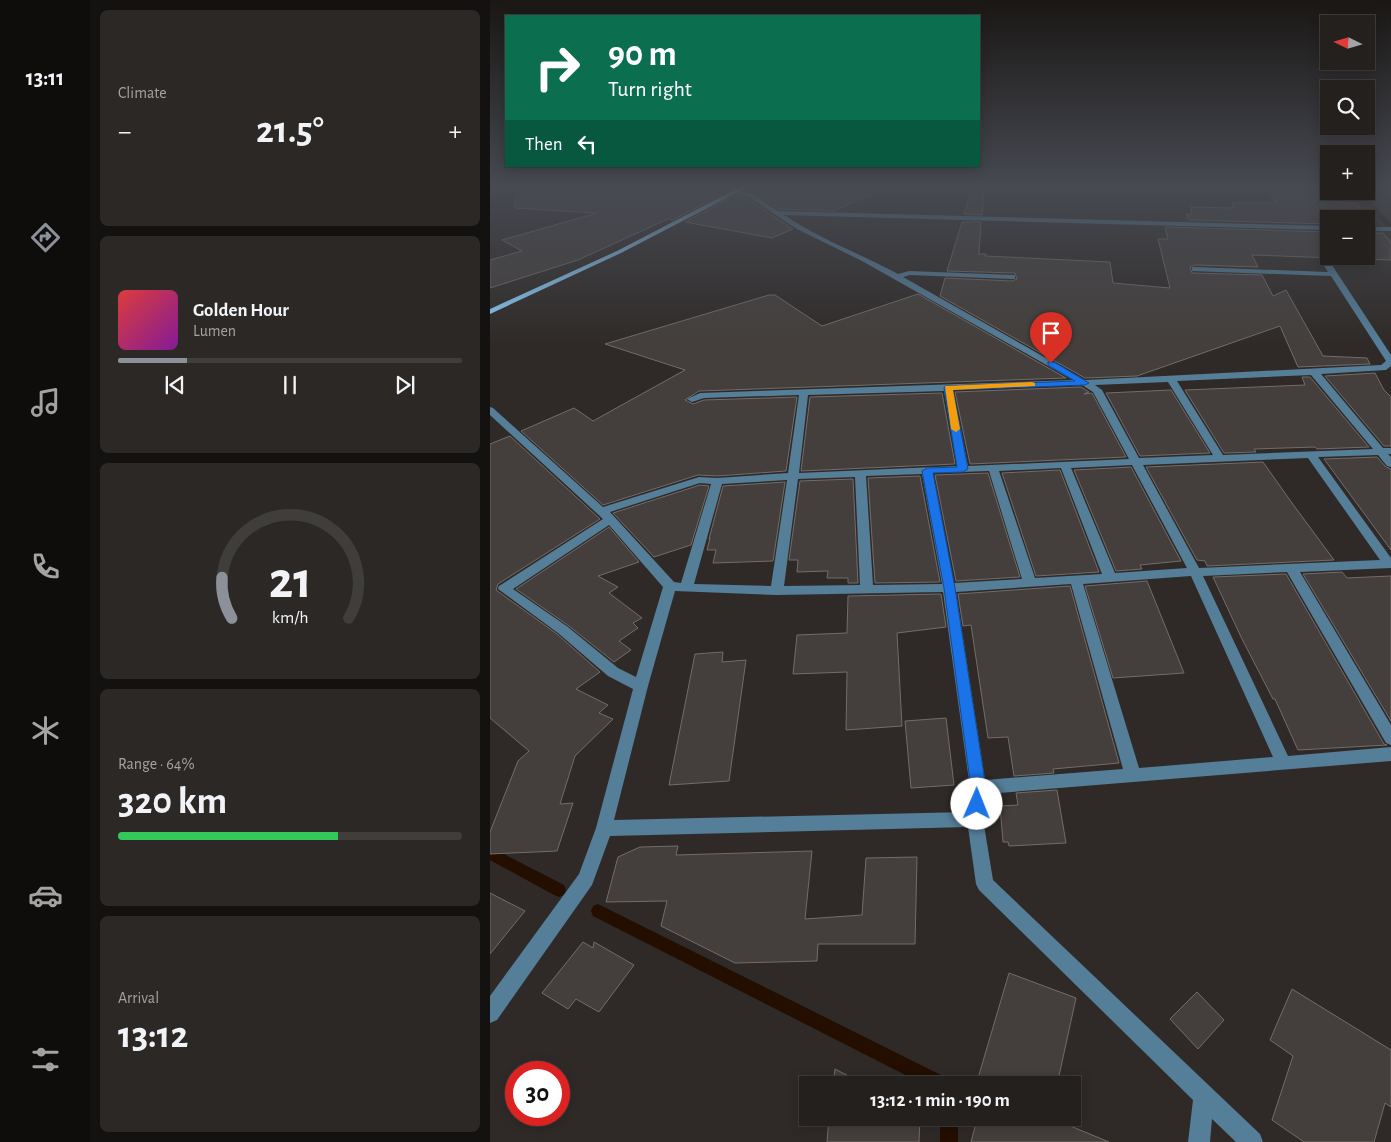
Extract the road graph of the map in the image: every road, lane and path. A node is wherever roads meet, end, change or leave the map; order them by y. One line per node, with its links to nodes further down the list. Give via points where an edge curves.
1 (644, 239): 8 (main road)
2 (823, 239): 6 (street)
3 (1327, 265): 5 (street)
4 (1195, 269): 5 (street)
5 (1333, 274): 9 (street)
6 (897, 276): 7 (street, via 909,273); 13 (street)
7 (1012, 277)
8 (490, 312)
9 (1388, 364): 10 (street); 11 (street)
10 (1314, 372): 12 (street); 18 (street)
11 (1391, 376)
12 (1171, 379): 13 (street); 20 (street)
13 (1085, 383): 14 (street); 21 (street, via 1096,390)
14 (948, 388): 15 (street); 25 (street)
15 (804, 393): 16 (street, via 703,395); 28 (street)
16 (692, 399)
17 (490, 410): 30 (street)
18 (1386, 451): 19 (street); 22 (street)
19 (1311, 454): 20 (street); 31 (street)
20 (1220, 458): 21 (street)
21 (1136, 462): 23 (street); 33 (street)
22 (1391, 464)
23 (1065, 465): 24 (street); 34 (street)
24 (993, 468): 25 (street); 36 (street)
25 (963, 469): 26 (street)
26 (927, 471): 27 (street); 38 (street)
27 (860, 474): 28 (street); 39 (street)
28 (794, 476): 29 (street); 40 (street)
29 (717, 481): 30 (street, via 699,480); 37 (street)
30 (606, 515): 37 (street); 41 (street, via 504,589 563,630 613,672)
31 (1390, 564): 32 (street)
32 (1291, 568): 33 (street); 42 (street)
33 (1195, 572): 34 (street); 44 (street)
34 (1110, 577): 35 (street)
35 (1076, 580): 36 (street); 45 (street)
36 (1030, 583): 38 (street)
37 (678, 587): 40 (street); 41 (street)
38 (949, 588): 39 (street); 46 (street)
39 (867, 589): 40 (street)
40 (777, 591)
41 (641, 686): 48 (street)
42 (1391, 739)
43 (1391, 754): 44 (street)
44 (1283, 762): 45 (street)
45 (1133, 775): 46 (street)
46 (978, 788): 47 (street)
47 (975, 820): 48 (street); 50 (street, via 985,884)
48 (604, 828): 49 (street, via 586,879)
49 (490, 1013)
50 (1204, 1094): 51 (street); 52 (street)
51 (1199, 1142)
52 (1252, 1142)

